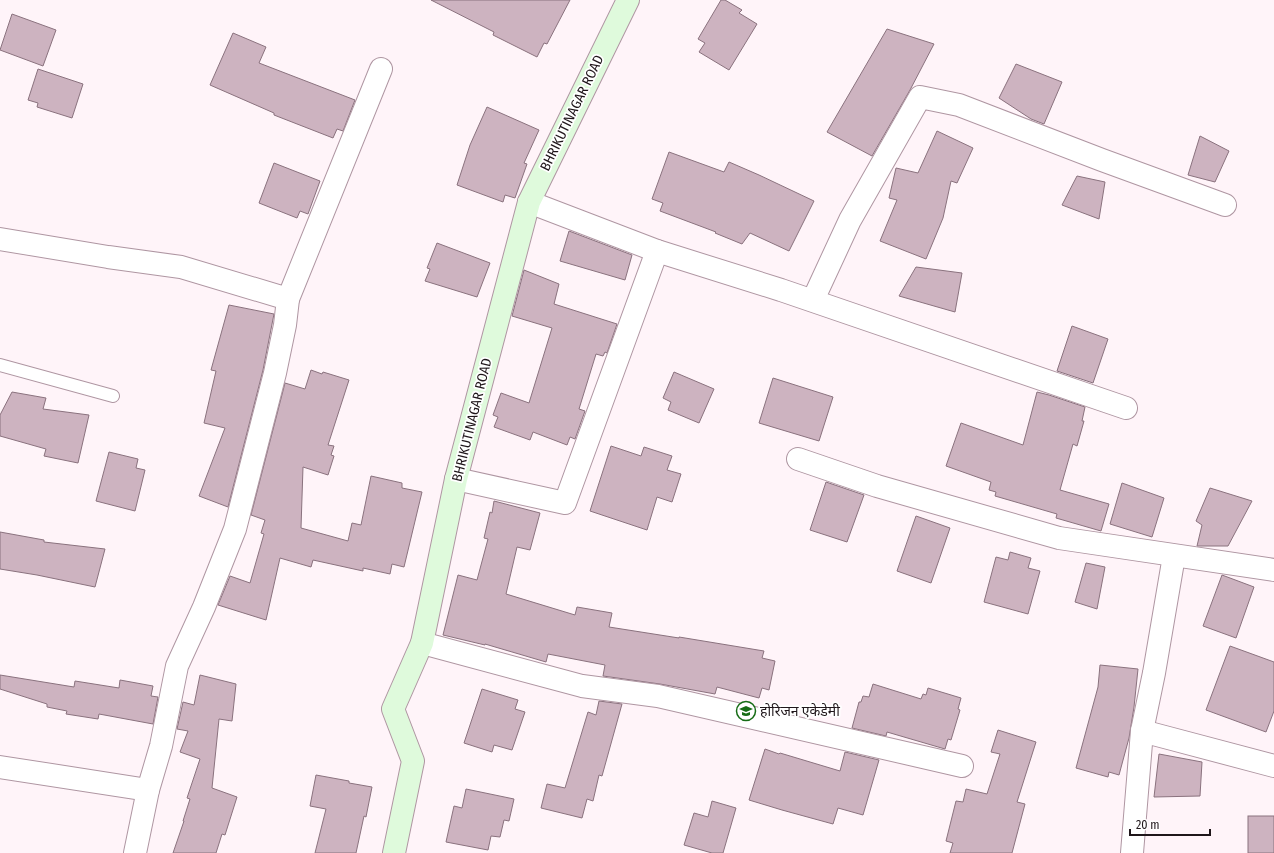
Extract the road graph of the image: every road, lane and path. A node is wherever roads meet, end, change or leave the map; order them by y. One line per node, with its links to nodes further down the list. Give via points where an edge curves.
1 (628, 0): 3 (street, BHRIKUTINAGAR ROAD)
2 (381, 69): 7 (street)
3 (529, 202): 6 (street); 13 (street, BHRIKUTINAGAR ROAD)
4 (1225, 205): 8 (street, via 959,105 920,98 850,220)
5 (0, 239): 7 (street, via 181,266)
6 (657, 251): 8 (street); 13 (street, via 565,503)
7 (288, 299): 21 (street, via 275,373 235,529 204,607 176,666 161,746)
8 (812, 300): 11 (street)
9 (0, 365): 10 (lane)
10 (113, 396)
11 (1126, 408)
12 (798, 459): 14 (street, via 876,486 1060,538)
13 (456, 479): 16 (street, BHRIKUTINAGAR ROAD)
14 (1174, 556): 15 (street); 17 (street)
15 (1274, 570)
16 (422, 643): 18 (street, via 582,686 658,696); 23 (street, BHRIKUTINAGAR ROAD, via 393,709 413,761)
17 (1142, 731): 19 (street); 24 (street)
18 (962, 766)
19 (1274, 766)
20 (0, 767): 21 (street)
21 (148, 790): 22 (street)
22 (135, 853)
23 (394, 853)
24 (1132, 853)

